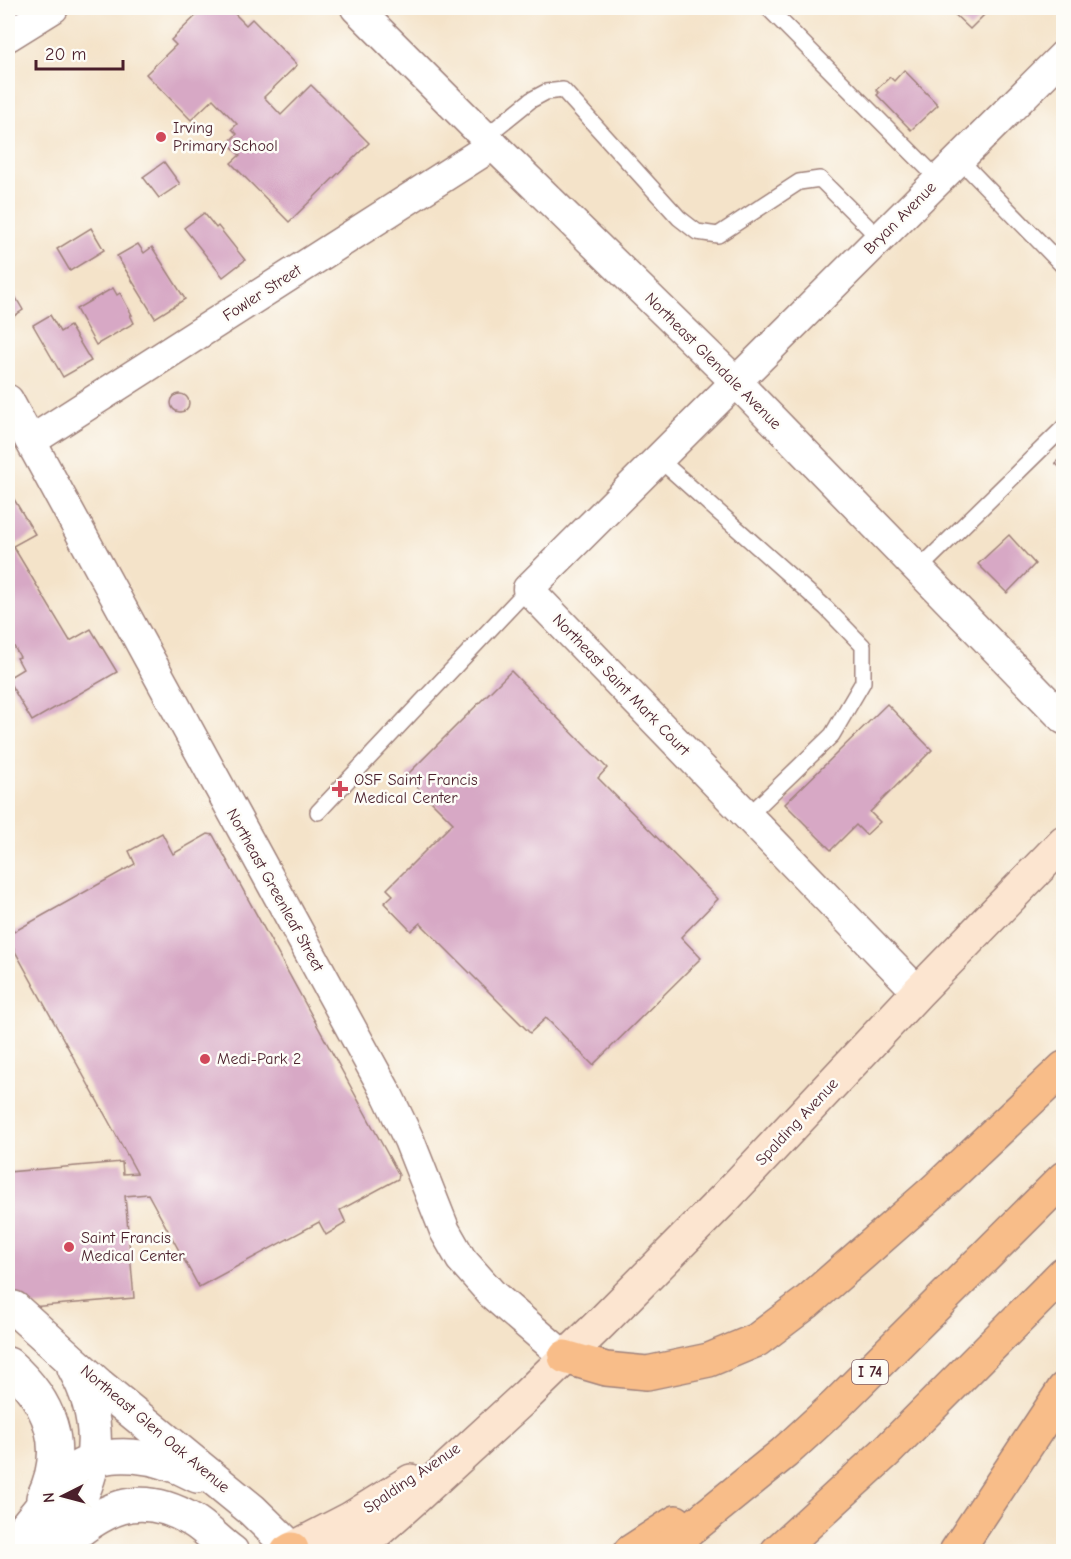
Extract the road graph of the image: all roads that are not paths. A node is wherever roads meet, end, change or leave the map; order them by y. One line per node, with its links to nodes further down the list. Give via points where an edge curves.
1 (53, 8): 4 (street)
2 (356, 8): 6 (street, Northeast Glendale Avenue)
3 (768, 8): 7 (lane)
4 (8, 36)
5 (1064, 55): 7 (street, Bryan Avenue)
6 (489, 141): 8 (lane, via 531,100 546,92 563,90 679,218 698,232 718,235 799,182 820,179); 10 (street, Northeast Glendale Avenue); 13 (street, Fowler Street)
7 (949, 170): 8 (street, Bryan Avenue); 9 (lane)
8 (880, 238): 10 (street, Bryan Avenue)
9 (1064, 267)
10 (736, 382): 14 (street); 15 (street, Northeast Glendale Avenue)
11 (8, 400): 13 (street, Northeast Greenleaf Street)
12 (1064, 427): 15 (lane)
13 (31, 441): 25 (street, Northeast Greenleaf Street, via 388,1096 460,1259 492,1294)
14 (659, 459): 16 (street); 19 (lane, via 826,608 862,646 863,682 832,735)
15 (918, 570): 17 (street, Northeast Glendale Avenue)
16 (528, 589): 18 (lane); 19 (street, Northeast Saint Mark Court)
17 (1064, 719)
18 (318, 812)
19 (748, 816): 21 (street, Northeast Saint Mark Court)
20 (1064, 842): 21 (main road, Spalding Avenue)
21 (918, 992): 25 (main road, Spalding Avenue, via 724,1199)
22 (1064, 1068): 25 (highway, via 936,1189 806,1303 757,1340 710,1360 647,1372 606,1369)
23 (1064, 1178): 29 (highway, I 74)
24 (1064, 1275): 41 (highway, via 886,1452); 42 (highway, via 900,1453)
25 (565, 1358): 28 (main road, Spalding Avenue)
26 (8, 1364): 32 (street, via 35,1391 51,1426 52,1472)
27 (1064, 1389): 43 (highway)
28 (526, 1396): 37 (main road, Spalding Avenue, via 436,1464); 38 (main road, Spalding Avenue)
29 (835, 1406): 39 (highway); 40 (highway, I 74, via 784,1453)
30 (93, 1461): 31 (street, via 126,1455 160,1460 193,1474); 31 (street, Northeast Glen Oak Avenue, via 94,1420 82,1383 66,1357 19,1312 99,1385); 32 (street, via 69,1474); 34 (street, via 76,1505)
31 (252, 1510): 37 (street, Northeast Glen Oak Avenue)
32 (33, 1516): 33 (street)
33 (8, 1546)
34 (43, 1551)
35 (54, 1551): 36 (street, via 90,1521 122,1506 140,1503 169,1508 194,1521)
36 (232, 1551)
37 (291, 1551)
38 (352, 1551)
39 (630, 1551)
40 (662, 1551)
41 (777, 1551)
42 (800, 1551)
43 (956, 1551)

